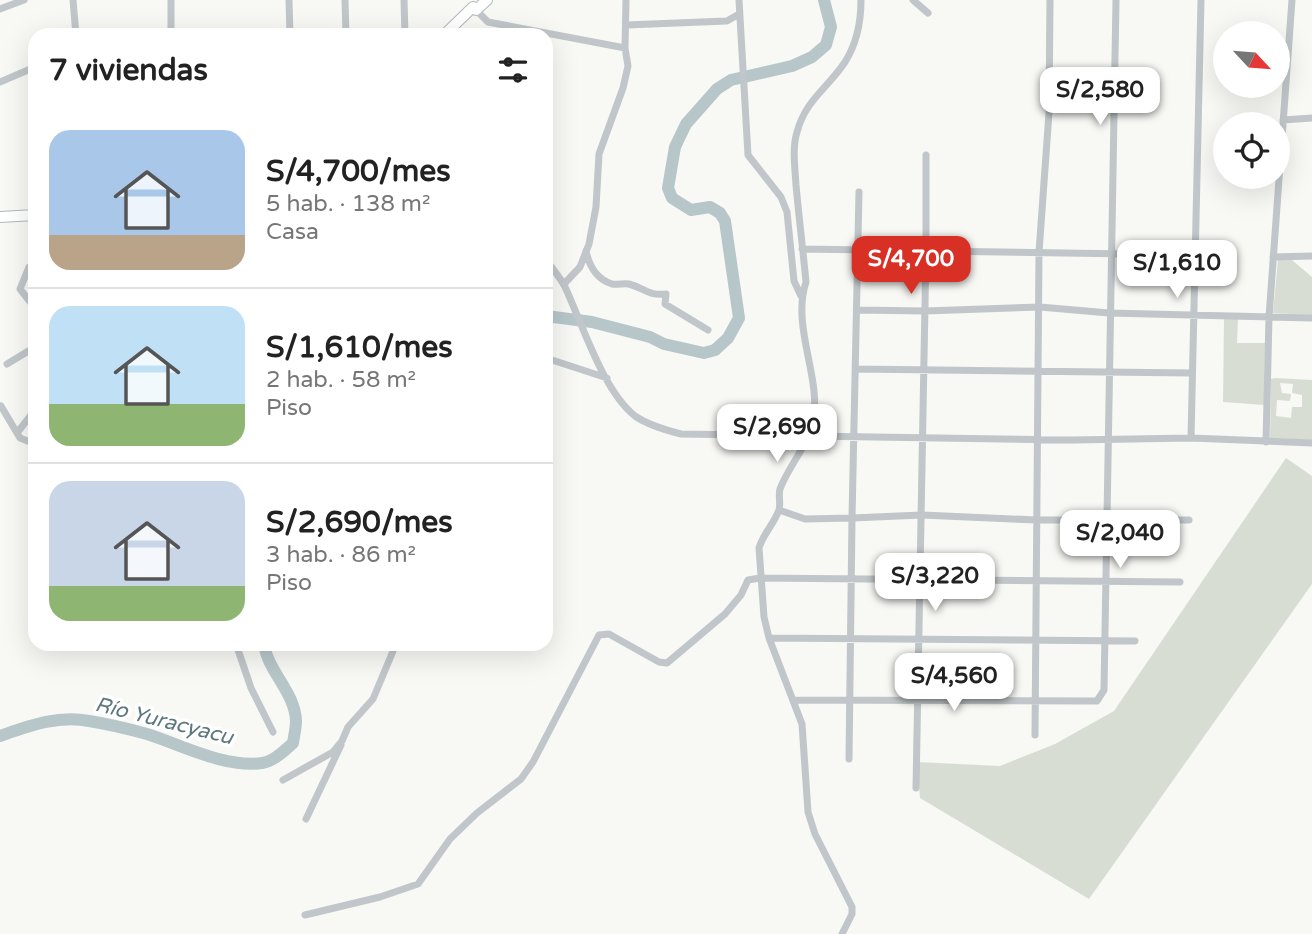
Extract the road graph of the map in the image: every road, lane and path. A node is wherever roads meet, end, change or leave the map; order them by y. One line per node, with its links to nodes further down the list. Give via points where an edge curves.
1 (24, 0): 16 (street)
2 (73, 0): 21 (street)
3 (170, 0): 22 (street)
4 (289, 0): 23 (street)
5 (345, 0): 24 (street)
6 (404, 0): 25 (street)
7 (487, 0): 17 (main road)
8 (626, 0): 20 (street)
9 (739, 0): 19 (street)
10 (860, 0): 40 (street, via 853,47 845,63 814,96 796,134 794,163)
11 (913, 0): 18 (street)
12 (1050, 0): 44 (street)
13 (1116, 0): 45 (street)
14 (1201, 0): 46 (street)
15 (1292, 0): 32 (street)
16 (0, 9)
17 (476, 10): 26 (main road, via 473,7); 27 (street, via 488,22)
18 (928, 13)
19 (739, 14): 20 (street, via 727,21); 52 (street, via 750,161 781,197 794,281)
20 (625, 25): 29 (street)
21 (75, 28)
22 (171, 28)
23 (290, 28)
24 (346, 28)
25 (405, 28)
26 (451, 28)
27 (520, 28)
28 (553, 34): 29 (street)
29 (625, 48): 41 (street, via 628,66 599,154 596,206)
30 (28, 70): 31 (street)
31 (0, 82)
32 (1284, 112)
33 (1312, 118): 34 (street)
34 (1290, 120)
35 (926, 155): 43 (street)
36 (1278, 189): 48 (street)
37 (859, 192): 42 (street)
38 (28, 215): 39 (main road)
39 (0, 217)
40 (802, 249): 42 (street); 52 (street, via 806,282)
41 (586, 250): 51 (street, via 580,267); 61 (street, via 589,266 598,275 612,284 666,294 665,304)
42 (856, 250): 43 (street); 55 (street)
43 (926, 251): 44 (street); 56 (street)
44 (1040, 252): 45 (street); 54 (street)
45 (1111, 254): 46 (street); 57 (street)
46 (1194, 256): 58 (street)
47 (1312, 256): 48 (street)
48 (1273, 257): 59 (street)
49 (28, 269): 53 (street, via 20,289)
50 (553, 269): 51 (street)
51 (564, 284): 70 (street)
52 (801, 296): 74 (street, via 815,407)
53 (28, 300)
54 (1040, 307): 56 (street); 57 (street); 68 (street)
55 (858, 310): 56 (street); 65 (street)
56 (925, 311): 66 (street)
57 (1109, 313): 58 (street); 67 (street)
58 (1193, 315): 59 (street); 69 (street)
59 (1269, 317): 60 (street); 81 (street)
60 (1312, 318)
61 (708, 330)
62 (28, 351): 64 (street)
63 (553, 360): 70 (street)
64 (7, 364)
65 (856, 369): 66 (street); 75 (street)
66 (924, 369): 68 (street); 76 (street)
67 (1110, 371): 68 (street); 69 (street); 79 (street)
68 (1040, 373): 78 (street)
69 (1192, 373): 77 (street)
70 (607, 379): 74 (street, via 635,415 670,431)
71 (1, 406): 73 (street)
72 (28, 420): 73 (street)
73 (17, 433): 80 (street)
74 (809, 435): 75 (street); 83 (street, via 780,489)
75 (854, 436): 76 (street); 85 (street)
76 (923, 437): 78 (street); 84 (street)
77 (1191, 438): 79 (street); 81 (street)
78 (1039, 439): 79 (street); 87 (street)
79 (1109, 439): 86 (street)
80 (28, 441)
81 (1266, 442): 82 (street)
82 (1312, 443)
83 (779, 510): 85 (street, via 806,519); 89 (street, via 761,540)
84 (922, 515): 85 (street); 87 (street); 91 (street)
85 (852, 518): 90 (street)
86 (1108, 518): 87 (street); 88 (street); 92 (street)
87 (1036, 520): 93 (street)
88 (1189, 520)
89 (760, 578): 90 (street); 95 (street); 114 (street, via 748,580 725,614 667,663 609,634 599,635 521,779 450,839 418,884)
90 (850, 578): 91 (street); 96 (street)
91 (921, 578): 93 (street); 97 (street)
92 (1106, 579): 93 (street); 94 (street); 99 (street)
93 (1035, 581): 98 (street)
94 (1180, 582)
95 (769, 638): 96 (street); 105 (street)
96 (850, 638): 97 (street); 106 (street)
97 (920, 638): 98 (street); 103 (street)
98 (1036, 641): 99 (street); 104 (street)
99 (1105, 641): 100 (street); 104 (street, via 1104,690 1097,701)
100 (1135, 641)
101 (238, 651): 107 (street)
102 (393, 651): 109 (street, via 373,699)
103 (919, 699): 104 (street); 106 (street); 112 (street)
104 (1035, 699): 108 (street)
105 (793, 700): 106 (street); 115 (street, via 802,724 808,812 852,907)
106 (851, 702): 110 (street)
107 (272, 733)
108 (1035, 735)
109 (342, 741): 111 (street, via 333,752); 113 (street)
110 (849, 759)
111 (283, 780)
112 (916, 788)
113 (306, 818)
114 (305, 915)
115 (842, 934)

